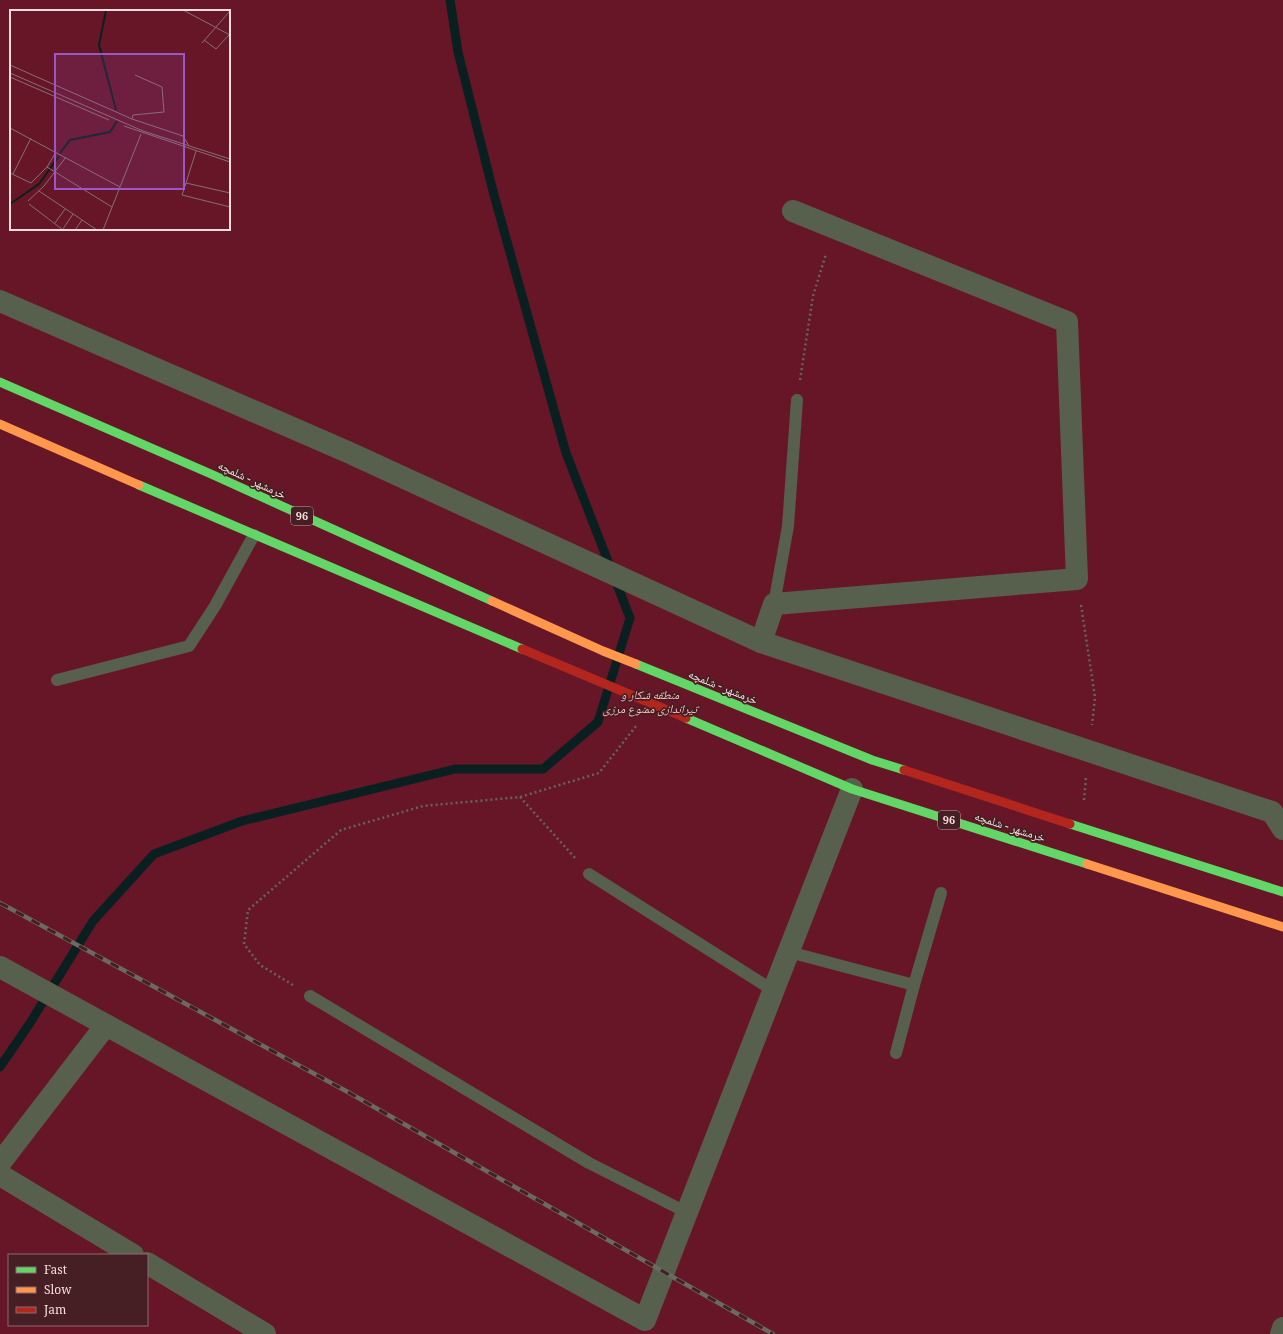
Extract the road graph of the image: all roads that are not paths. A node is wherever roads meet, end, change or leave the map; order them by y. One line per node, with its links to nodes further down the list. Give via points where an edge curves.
1 (793, 211): 7 (street, via 1067,322 1077,579)
2 (0, 301): 8 (street, via 350,453)
3 (0, 382): 13 (highway, خرمشهر - شلمچه / 96, via 603,651 872,760)
4 (797, 400): 7 (lane, via 788,526)
5 (0, 424): 6 (highway, 96)
6 (254, 535): 9 (lane, via 215,606 189,646); 10 (highway, خرمشهر - شلمچه / 96)
7 (774, 604): 8 (street)
8 (761, 642): 11 (street, via 1272,812)
9 (57, 680)
10 (852, 789): 15 (highway, خرمشهر - شلمچه / 96); 16 (street)
11 (1283, 830)
12 (589, 874): 19 (lane)
13 (1283, 892)
14 (940, 893): 18 (lane)
15 (1283, 928)
16 (789, 952): 18 (lane); 19 (street)
17 (2, 974): 21 (street, via 27,982)
18 (914, 985): 22 (lane)
19 (774, 991): 25 (street)
20 (310, 996): 25 (lane, via 589,1163)
21 (106, 1025): 23 (street); 28 (street)
22 (896, 1053)
23 (0, 1163)
24 (0, 1175): 26 (street)
25 (688, 1213): 28 (street)
26 (131, 1254)
27 (148, 1264): 30 (street)
28 (642, 1327)
29 (1283, 1328): 31 (street)
30 (265, 1334)
31 (1281, 1334)

